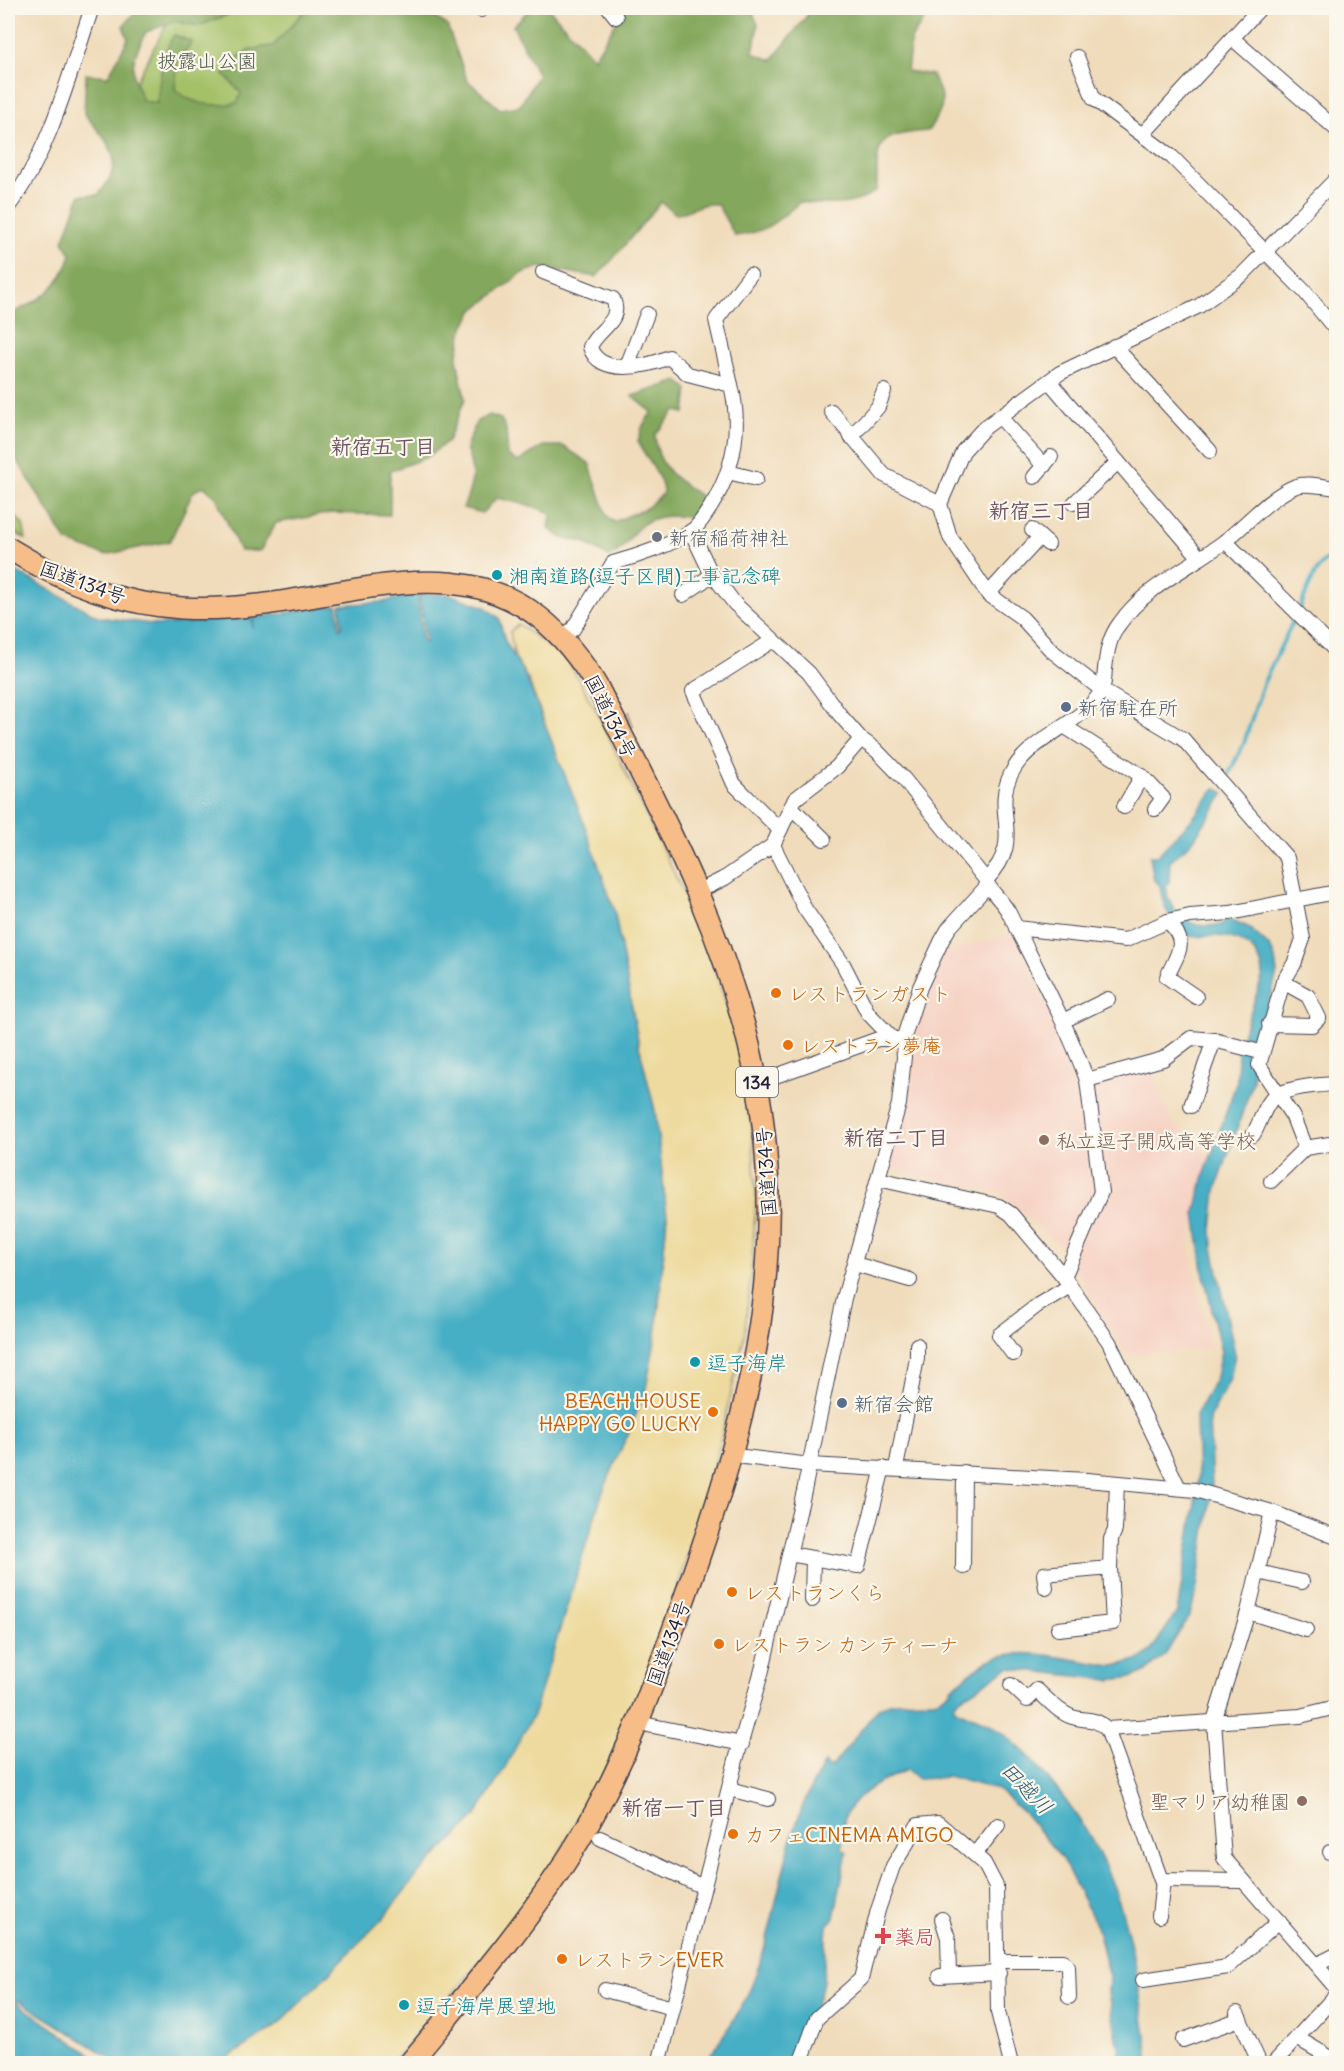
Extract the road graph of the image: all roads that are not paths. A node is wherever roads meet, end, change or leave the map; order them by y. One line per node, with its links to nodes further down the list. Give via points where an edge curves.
1 (92, 8): 8 (street, via 40,153)
2 (1260, 8): 3 (street)
3 (1232, 38): 5 (street); 6 (street)
4 (1077, 57): 6 (street, via 1094,99)
5 (1336, 129)
6 (1143, 134): 9 (street, via 1172,157)
7 (1336, 179): 9 (street)
8 (8, 207)
9 (1266, 252): 13 (street); 14 (street, via 1200,306)
10 (543, 272): 15 (street, via 613,299 617,308 615,319 594,337 590,347 592,356 600,362)
11 (750, 275): 17 (street, via 716,320)
12 (647, 314): 15 (street)
13 (1336, 330)
14 (1114, 346): 16 (street); 22 (street)
15 (627, 366): 17 (street, via 643,366 669,357 688,374)
16 (1049, 381): 20 (street); 23 (street)
17 (731, 385): 25 (street, via 736,434)
18 (884, 391): 21 (street, via 878,407)
19 (831, 411): 21 (street)
20 (1000, 417): 24 (street); 29 (street, via 963,451)
21 (851, 437): 29 (street, via 884,476)
22 (1210, 451)
23 (1118, 462): 28 (street); 34 (street)
24 (1043, 467)
25 (728, 472): 26 (street); 30 (street, via 722,489)
26 (756, 479)
27 (1336, 488): 32 (street, via 1304,484 1294,487)
28 (1074, 503)
29 (940, 504): 36 (street, via 950,537)
30 (691, 531): 35 (street); 38 (street, via 642,556 613,563)
31 (1040, 537): 36 (street)
32 (1225, 541): 34 (street); 40 (street)
33 (8, 548): 102 (highway, 国道134号 / 134, via 63,578 109,596 183,608 240,606 405,582 474,586 510,600 544,621 571,647 598,688 684,861 720,949 746,1030 768,1164 768,1264 746,1408 710,1527)
34 (1200, 558): 41 (street, via 1142,599 1121,621 1109,641)
35 (712, 575): 37 (street); 39 (street)
36 (988, 594): 41 (street, via 1022,618 1053,651)
37 (683, 595)
38 (569, 632)
39 (772, 641): 43 (street, via 809,673); 48 (street, via 693,691 734,784)
40 (1336, 651)
41 (1103, 690): 42 (street); 54 (street, via 1183,739 1202,757 1287,858)
42 (1064, 726): 44 (street); 51 (street, via 1024,756 1012,771 1006,784 1006,854)
43 (861, 739): 45 (street, via 837,767 795,799); 51 (street, via 903,778)
44 (1142, 776): 46 (street); 47 (street, via 1163,798)
45 (791, 807): 48 (street); 49 (street)
46 (1124, 807)
47 (1155, 809)
48 (780, 830): 50 (street)
49 (824, 839)
50 (773, 845): 52 (street); 62 (street, via 814,925 843,964 868,1013)
51 (987, 883): 56 (street, via 1003,901); 62 (street, via 934,954)
52 (709, 886)
53 (1336, 892): 54 (street)
54 (1297, 898): 55 (street); 57 (street, via 1303,939)
55 (1170, 921): 56 (street, via 1126,940); 58 (street, via 1181,943 1167,977)
56 (1016, 928): 60 (street)
57 (1283, 982): 61 (street); 61 (street, via 1308,996 1319,1018 1312,1025)
58 (1196, 997)
59 (1108, 999): 60 (street)
60 (1063, 1021): 66 (street)
61 (1269, 1024): 64 (street)
62 (897, 1039): 65 (street, via 878,1039); 73 (street, via 904,1056 899,1104)
63 (1214, 1040): 64 (street); 66 (street, via 1191,1038 1163,1059); 69 (street)
64 (1258, 1051): 68 (street, via 1259,1065)
65 (770, 1077)
66 (1088, 1080): 77 (street, via 1101,1192)
67 (1336, 1084): 68 (street, via 1308,1086)
68 (1278, 1095): 70 (street, via 1271,1100); 72 (street, via 1293,1117)
69 (1191, 1106)
70 (1253, 1135)
71 (1336, 1143): 72 (street)
72 (1305, 1148): 74 (street)
73 (878, 1179): 75 (street); 77 (street, via 999,1206 1011,1214)
74 (1271, 1181)
75 (855, 1264): 76 (street); 81 (street, via 822,1396)
76 (910, 1281)
77 (1067, 1281): 79 (street, via 999,1335); 85 (street, via 1109,1342)
78 (917, 1345): 82 (street)
79 (1013, 1354)
80 (744, 1457): 81 (street)
81 (810, 1465): 82 (street); 88 (street)
82 (890, 1468): 83 (street); 89 (street, via 858,1566)
83 (964, 1473): 84 (street); 90 (street)
84 (1117, 1483): 85 (street); 91 (street)
85 (1179, 1488): 86 (street)
86 (1272, 1512): 87 (street); 92 (street)
87 (1336, 1537)
88 (789, 1554): 89 (street); 104 (street)
89 (813, 1558): 95 (street)
90 (963, 1567)
91 (1110, 1568): 94 (street, via 1044,1574); 97 (street, via 1113,1623)
92 (1258, 1572): 93 (street); 96 (street)
93 (1302, 1582)
94 (1046, 1588)
95 (812, 1599)
96 (1248, 1612): 98 (street); 101 (street)
97 (1058, 1629)
98 (1307, 1629)
99 (1011, 1685): 103 (street, via 1027,1700 1037,1690 1071,1717 1097,1720)
100 (1336, 1707): 101 (street, via 1300,1716)
101 (1214, 1721): 103 (street); 111 (street, via 1224,1858)
102 (638, 1723): 104 (street); 128 (highway, 国道134号 / 134, via 602,1799 551,1885)
103 (1107, 1729): 110 (street)
104 (742, 1744): 105 (street)
105 (729, 1789): 106 (street); 112 (street)
106 (768, 1799)
107 (998, 1825): 109 (street)
108 (600, 1838): 112 (street)
109 (975, 1854): 118 (street, via 993,1875 996,1887); 130 (street, via 944,1825 918,1825 893,1866 861,1979 817,2019)
110 (1163, 1880): 111 (street); 113 (street)
111 (1243, 1881): 115 (street)
112 (703, 1887): 124 (street)
113 (1159, 1916)
114 (942, 1918): 118 (street, via 948,1938 944,1975)
115 (1279, 1921): 117 (street); 119 (street, via 1228,1967)
116 (1336, 1955): 117 (street)
117 (1318, 1964): 120 (street)
118 (999, 1967): 123 (street, via 1063,1961 1068,1967); 131 (street, via 998,2012)
119 (1143, 1980)
120 (1336, 1989)
121 (605, 1990): 124 (street)
122 (1336, 1995): 125 (street)
123 (1069, 1997)
124 (673, 2008): 129 (street)
125 (1297, 2038): 127 (street); 133 (street)
126 (1184, 2040): 132 (street, via 1238,2015)
127 (1336, 2061)
128 (409, 2064)
129 (659, 2064)
130 (800, 2064)
131 (1011, 2064)
132 (1260, 2064)
133 (1273, 2064)

